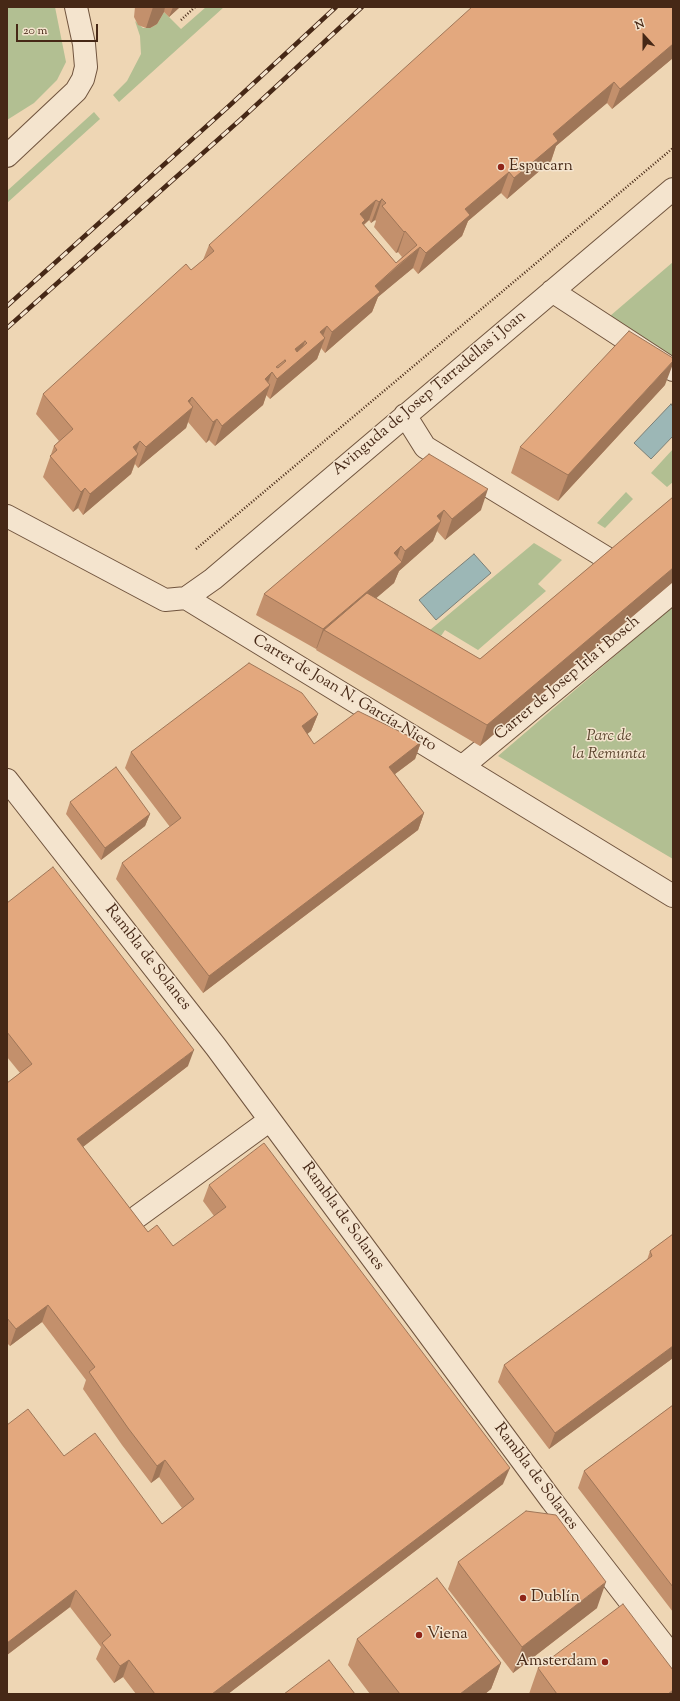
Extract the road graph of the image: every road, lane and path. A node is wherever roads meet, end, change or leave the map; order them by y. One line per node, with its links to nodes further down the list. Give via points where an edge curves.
1 (76, 7): 5 (street, via 84,44 86,67 83,79 76,91)
2 (195, 7): 3 (path)
3 (181, 20)
4 (673, 148): 11 (path)
5 (7, 156)
6 (673, 189): 7 (street, Avinguda de Josep Tarradellas i Joan)
7 (552, 291): 8 (street); 9 (street, Avinguda de Josep Tarradellas i Joan)
8 (673, 370)
9 (405, 415): 12 (street, via 425,447); 14 (street, Avinguda de Josep Tarradellas i Joan, via 213,579)
10 (7, 516): 14 (street, via 165,600)
11 (196, 549)
12 (614, 562)
13 (668, 597): 15 (street, Carrer de Josep Irla i Bosch)
14 (186, 598): 15 (street, Carrer de Joan N. García-Nieto)
15 (463, 766): 17 (street, Carrer de Joan N. García-Nieto)
16 (7, 780): 18 (street, Rambla de Solanes, via 211,1040)
17 (673, 896)
18 (270, 1120): 19 (street); 20 (street, Rambla de Solanes, via 552,1501)
19 (134, 1219)
20 (673, 1657)

